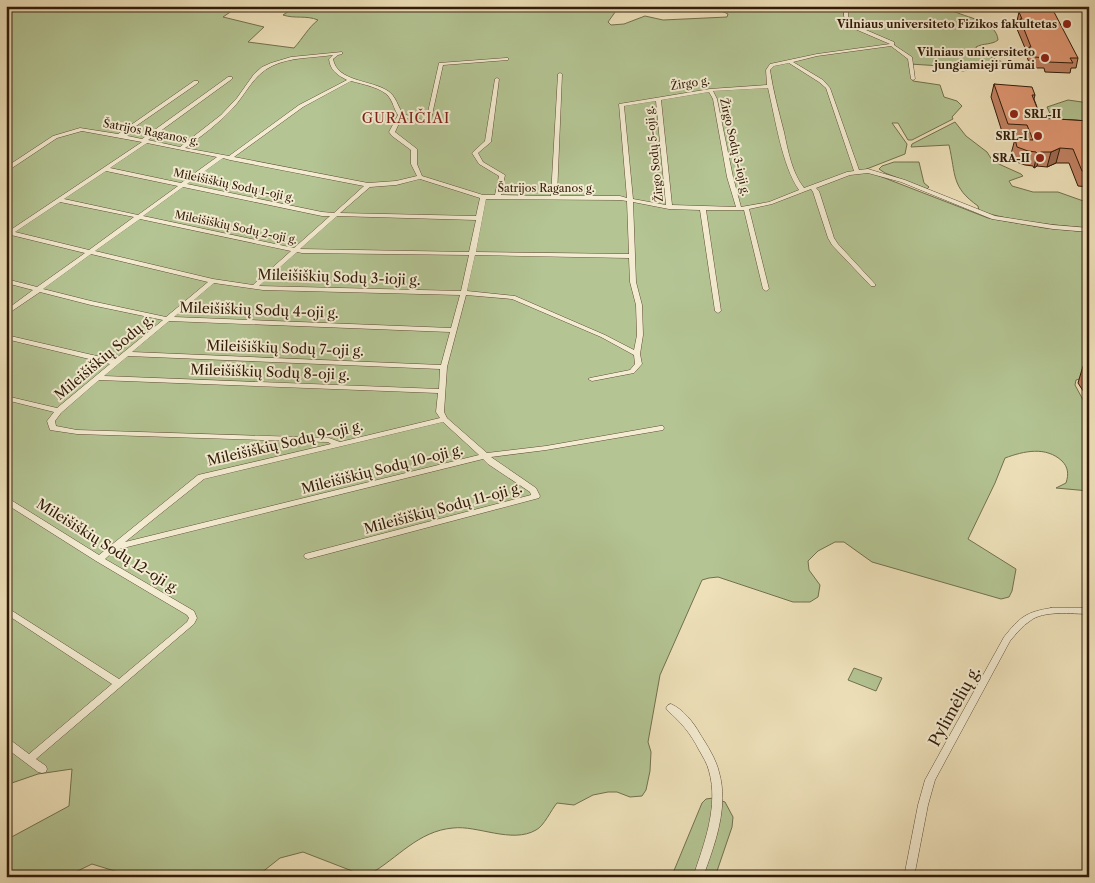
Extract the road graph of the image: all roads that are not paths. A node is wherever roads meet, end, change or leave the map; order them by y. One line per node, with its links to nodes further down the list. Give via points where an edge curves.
1 (846, 6): 2 (street, via 850,25 884,38)
2 (892, 45): 4 (street); 9 (street, via 910,58)
3 (506, 59): 14 (street, via 442,64 428,123)
4 (788, 61): 11 (street, via 770,67); 22 (street, via 828,88)
5 (560, 74): 30 (street)
6 (230, 78): 16 (street)
7 (352, 79): 14 (street, via 387,92); 17 (street, via 331,67 330,59 340,53 281,61 264,68 219,120); 19 (street, via 301,106)
8 (497, 79): 29 (street, via 488,142 475,153 481,163 502,176)
9 (913, 79)
10 (196, 82): 15 (street)
11 (770, 86): 12 (street, Žirgo g.); 27 (street, via 793,172)
12 (710, 90): 13 (street, Žirgo g.); 36 (street, Žirgo Sodų 3-ioji g., via 715,99)
13 (658, 98): 31 (street, Žirgo g., via 621,105); 33 (street, Žirgo Sodų 5-oji g.)
14 (401, 115): 23 (street, via 392,132 414,149 414,164)
15 (119, 136): 16 (street, Šatrijos Raganos g.); 21 (street, Šatrijos Raganos g., via 90,130 63,133)
16 (145, 141): 17 (street, Šatrijos Raganos g.); 20 (street)
17 (182, 148): 18 (street, Šatrijos Raganos g.)
18 (222, 156): 19 (street, Šatrijos Raganos g.); 24 (street)
19 (230, 158): 25 (street, Šatrijos Raganos g.)
20 (105, 169): 24 (street, Mileišiškių Sodų 1-oji g.); 32 (street)
21 (6, 170)
22 (857, 171): 26 (street, Šatrijos Raganos g.); 40 (street, Šatrijos Raganos g., via 873,171 903,181 994,218)
23 (420, 177): 25 (street, Šatrijos Raganos g.); 28 (street, Šatrijos Raganos g.)
24 (181, 184): 37 (street, Mileišiškių Sodų 1-oji g.); 38 (street)
25 (368, 185): 37 (street)
26 (813, 188): 27 (street, Šatrijos Raganos g.); 48 (street, via 835,245)
27 (803, 191): 34 (street, Šatrijos Raganos g.)
28 (484, 197): 29 (street, Šatrijos Raganos g.); 39 (street)
29 (498, 197): 30 (street, Šatrijos Raganos g.)
30 (554, 198): 31 (street, Šatrijos Raganos g.)
31 (630, 199): 33 (street, Šatrijos Raganos g.); 45 (street, Žirgo g.)
32 (60, 200): 38 (street, Mileišiškių Sodų 2-oji g.); 41 (street)
33 (669, 207): 35 (street, Šatrijos Raganos g.)
34 (746, 208): 36 (street, Šatrijos Raganos g.); 51 (street)
35 (703, 209): 36 (street, Šatrijos Raganos g.); 53 (street)
36 (739, 209)
37 (334, 214): 39 (street, Mileišiškių Sodų 1-oji g.); 42 (street)
38 (137, 216): 42 (street, Mileišiškių Sodų 2-oji g.); 43 (street)
39 (479, 218): 44 (street)
40 (1089, 230)
41 (7, 233): 43 (street)
42 (294, 250): 44 (street, Mileišiškių Sodų 2-oji g.); 49 (street)
43 (90, 251): 47 (street); 50 (street)
44 (471, 253): 45 (street); 52 (street)
45 (631, 256): 59 (street, Žirgo g., via 639,305)
46 (6, 281): 50 (street, Mileišiškių Sodų 4-oji g.)
47 (213, 281): 49 (street, Mileišiškių Sodų 3-ioji g.); 55 (street, Mileišiškių Sodų g.)
48 (873, 285)
49 (254, 287): 52 (street, Mileišiškių Sodų 3-ioji g.)
50 (39, 289): 54 (street); 55 (street, Mileišiškių Sodų 4-oji g.)
51 (766, 289)
52 (464, 293): 56 (street); 59 (street, via 521,299)
53 (718, 311)
54 (6, 313)
55 (168, 319): 56 (street, Mileišiškių Sodų 4-oji g.); 58 (street, Mileišiškių Sodų g.)
56 (454, 330): 61 (street)
57 (6, 337): 60 (street)
58 (126, 354): 60 (street, Mileišiškių Sodų g.); 61 (street, Mileišiškių Sodų 7-oji g.)
59 (637, 354): 63 (street, Žirgo g., via 639,364 632,372)
60 (116, 363): 62 (street, Mileišiškių Sodų g.)
61 (444, 366): 64 (street)
62 (99, 378): 64 (street, Mileišiškių Sodų 8-oji g.); 66 (street, Mileišiškių Sodų g.)
63 (592, 378)
64 (441, 391): 67 (street, via 439,408)
65 (6, 398): 66 (street)
66 (58, 411): 69 (street, Mileišiškių Sodų g., via 50,421 51,425 63,431 329,440)
67 (444, 419): 69 (street, Mileišiškių Sodų 9-oji g.); 70 (street, Mileišiškių Sodų 11-oji g.)
68 (660, 428): 70 (street, Mileišiškių Sodų 10-oji g.)
69 (337, 443): 72 (street, Mileišiškių Sodų 9-oji g., via 200,477)
70 (484, 456): 72 (street, Mileišiškių Sodų 10-oji g.); 73 (street, Mileišiškių Sodų 11-oji g., via 533,490 536,496)
71 (6, 500): 74 (street, Mileišiškių Sodų 12-oji g.)
72 (113, 548): 74 (street, Mileišiškių Sodų 9-oji g.)
73 (308, 556)
74 (99, 559): 77 (street, Mileišiškių Sodų 12-oji g., via 191,613 193,618)
75 (6, 610): 77 (street)
76 (1089, 611): 83 (street, Pylimėlių g., via 1051,611 1028,617 1007,640 930,780)
77 (119, 684): 80 (street)
78 (671, 708): 82 (street, via 687,721 715,773 716,813)
79 (6, 742): 80 (street)
80 (30, 760): 81 (street)
81 (42, 769)
82 (698, 877)
83 (909, 877)

